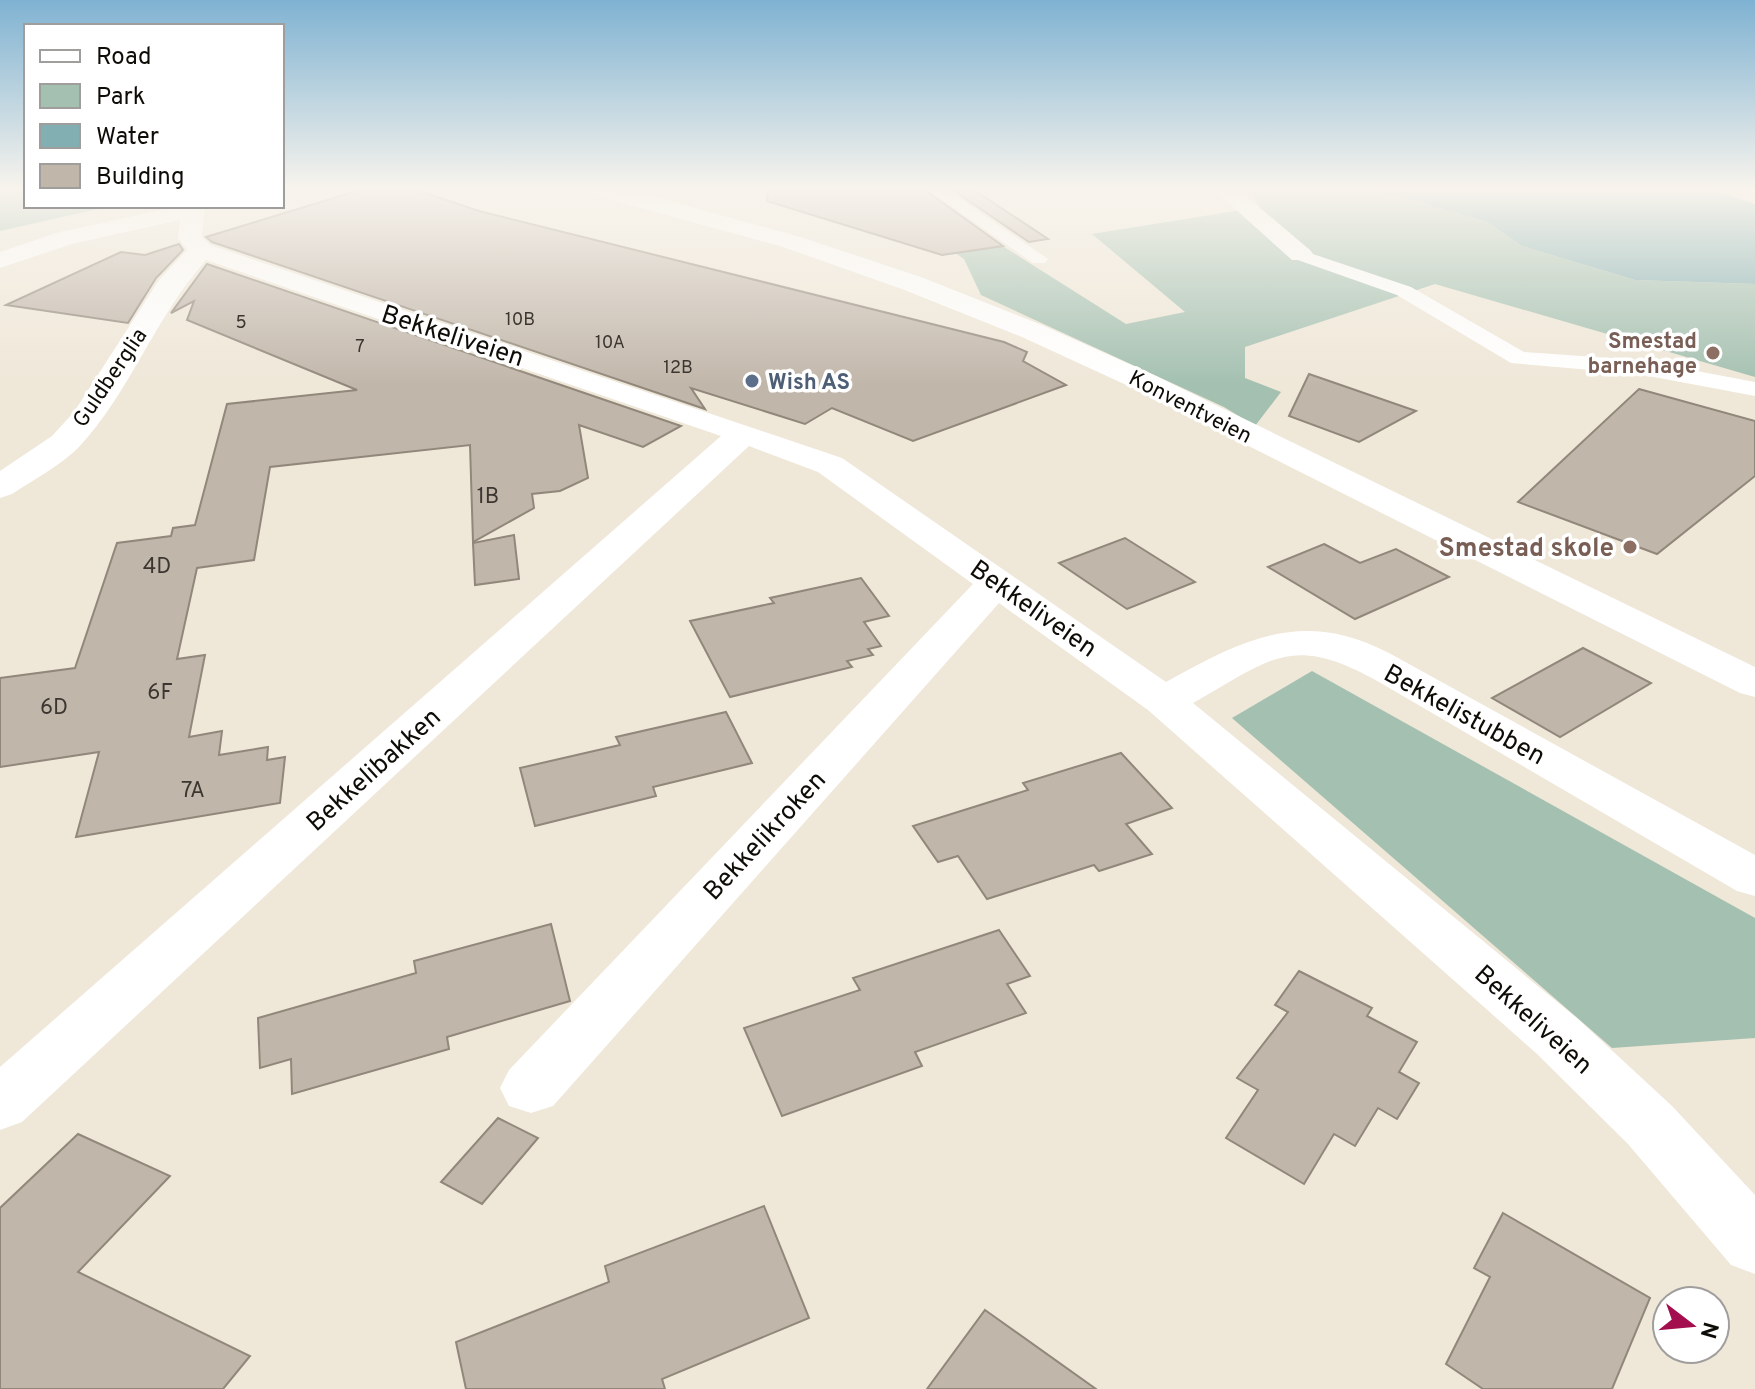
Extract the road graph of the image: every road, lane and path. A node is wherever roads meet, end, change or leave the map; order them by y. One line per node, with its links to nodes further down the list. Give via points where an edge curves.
1 (182, 255): 9 (street, Guldberglia, via 86,417 64,443)
2 (282, 255): 8 (street, Bekkeliveien)
3 (826, 255): 11 (street, Konventveien, via 1066,346)
4 (1033, 255): 6 (lane)
5 (1301, 255): 7 (lane, via 1404,291 1519,358 1638,367)
6 (1039, 259)
7 (1755, 389)
8 (744, 433): 10 (street, Bekkeliveien, via 830,465); 15 (street, Bekkelibakken)
9 (0, 487)
10 (997, 582): 12 (street, Bekkeliveien); 14 (street, Bekkelikroken)
11 (1755, 684)
12 (1164, 701): 13 (street, Bekkelistubben, via 1269,646 1312,641 1336,645); 16 (street, Bekkeliveien, via 1557,1036 1650,1125)
13 (1755, 878)
14 (531, 1088)
15 (0, 1104)
16 (1755, 1243)

